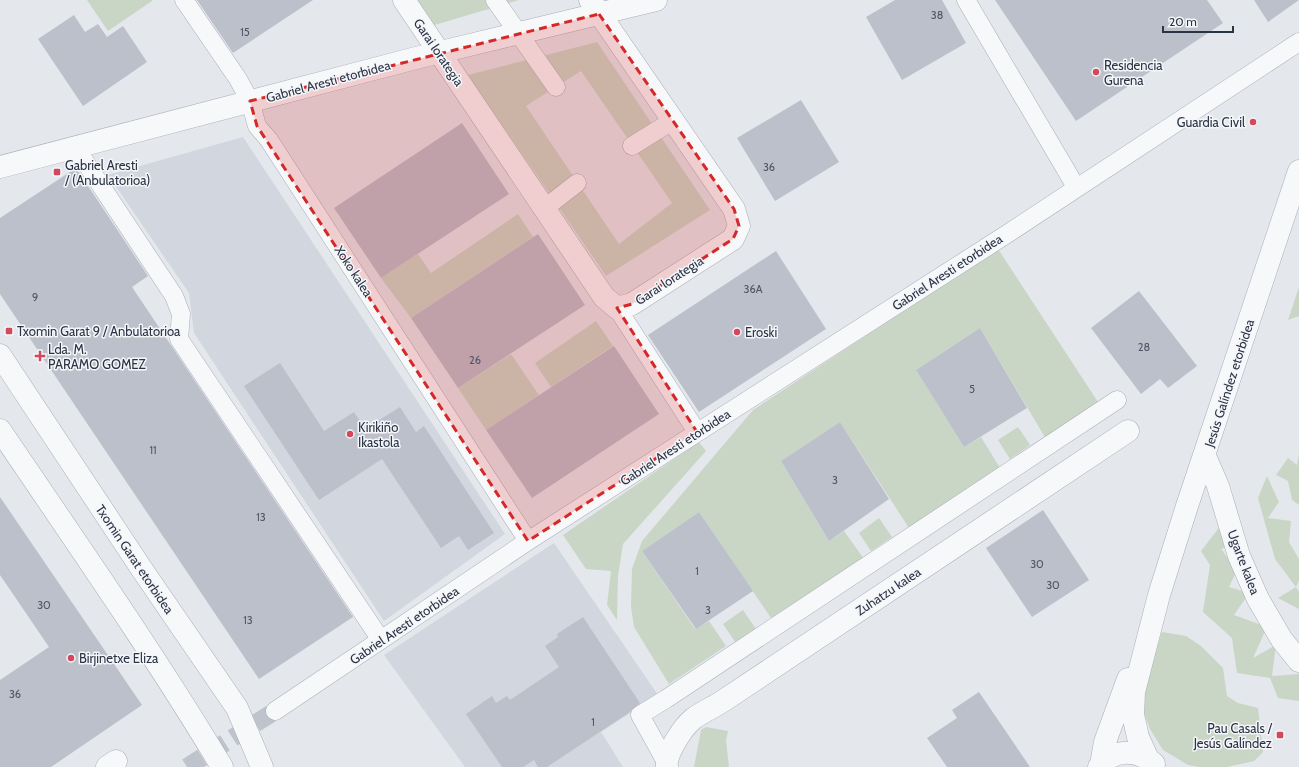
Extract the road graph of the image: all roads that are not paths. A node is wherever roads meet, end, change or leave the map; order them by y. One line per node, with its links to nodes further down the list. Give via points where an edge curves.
1 (184, 0): 11 (street, Xoko kalea)
2 (404, 0): 9 (street, Garai lorategia)
3 (495, 0): 7 (street)
4 (656, 0): 6 (street, Gabriel Aresti etorbidea)
5 (966, 0): 18 (street)
6 (594, 7): 7 (street, Gabriel Aresti etorbidea); 12 (street, Garai lorategia)
7 (519, 33): 9 (street, Gabriel Aresti etorbidea); 10 (street)
8 (1299, 42): 18 (street, Gabriel Aresti etorbidea)
9 (439, 53): 11 (street, Gabriel Aresti etorbidea); 19 (street, Garai lorategia)
10 (556, 87)
11 (250, 101): 14 (street, Gabriel Aresti etorbidea); 27 (street, Xoko kalea, via 257,126 269,140)
12 (672, 121): 13 (street); 20 (street, Garai lorategia, via 734,209 740,226 733,238 632,304)
13 (632, 146)
14 (76, 148): 15 (street, Gabriel Aresti etorbidea); 29 (street, via 174,296 181,314 179,339)
15 (0, 166)
16 (1299, 171): 26 (street, Jesús Galíndez etorbidea)
17 (577, 182): 19 (street)
18 (1076, 187): 25 (street, Gabriel Aresti etorbidea, via 1007,234)
19 (545, 208): 20 (street, Garai lorategia, via 604,297)
20 (617, 308): 25 (street)
21 (0, 355): 36 (street, Txomin Garat etorbidea, via 237,708)
22 (1117, 400): 32 (street, via 640,715)
23 (0, 430): 35 (street, via 109,591)
24 (1128, 431): 32 (street, Zuhatzu kalea, via 693,719 675,741)
25 (697, 432): 27 (street, Gabriel Aresti etorbidea)
26 (1205, 456): 28 (street, Jesús Galíndez etorbidea); 30 (street, Ugarte kalea, via 1218,486 1239,556 1258,599 1282,640)
27 (528, 541): 29 (street, Gabriel Aresti etorbidea)
28 (1159, 596): 33 (street, Jesús Galíndez etorbidea, via 1134,692 1133,714 1138,737); 34 (street, Jesús Galíndez etorbidea, via 1105,742)
29 (381, 640): 31 (street, Gabriel Aresti etorbidea)
30 (1299, 661)
31 (275, 711)
32 (667, 764)
33 (1156, 764): 34 (street, via 1131,752 1107,759)
34 (1100, 766)
35 (222, 767)
36 (262, 767)

